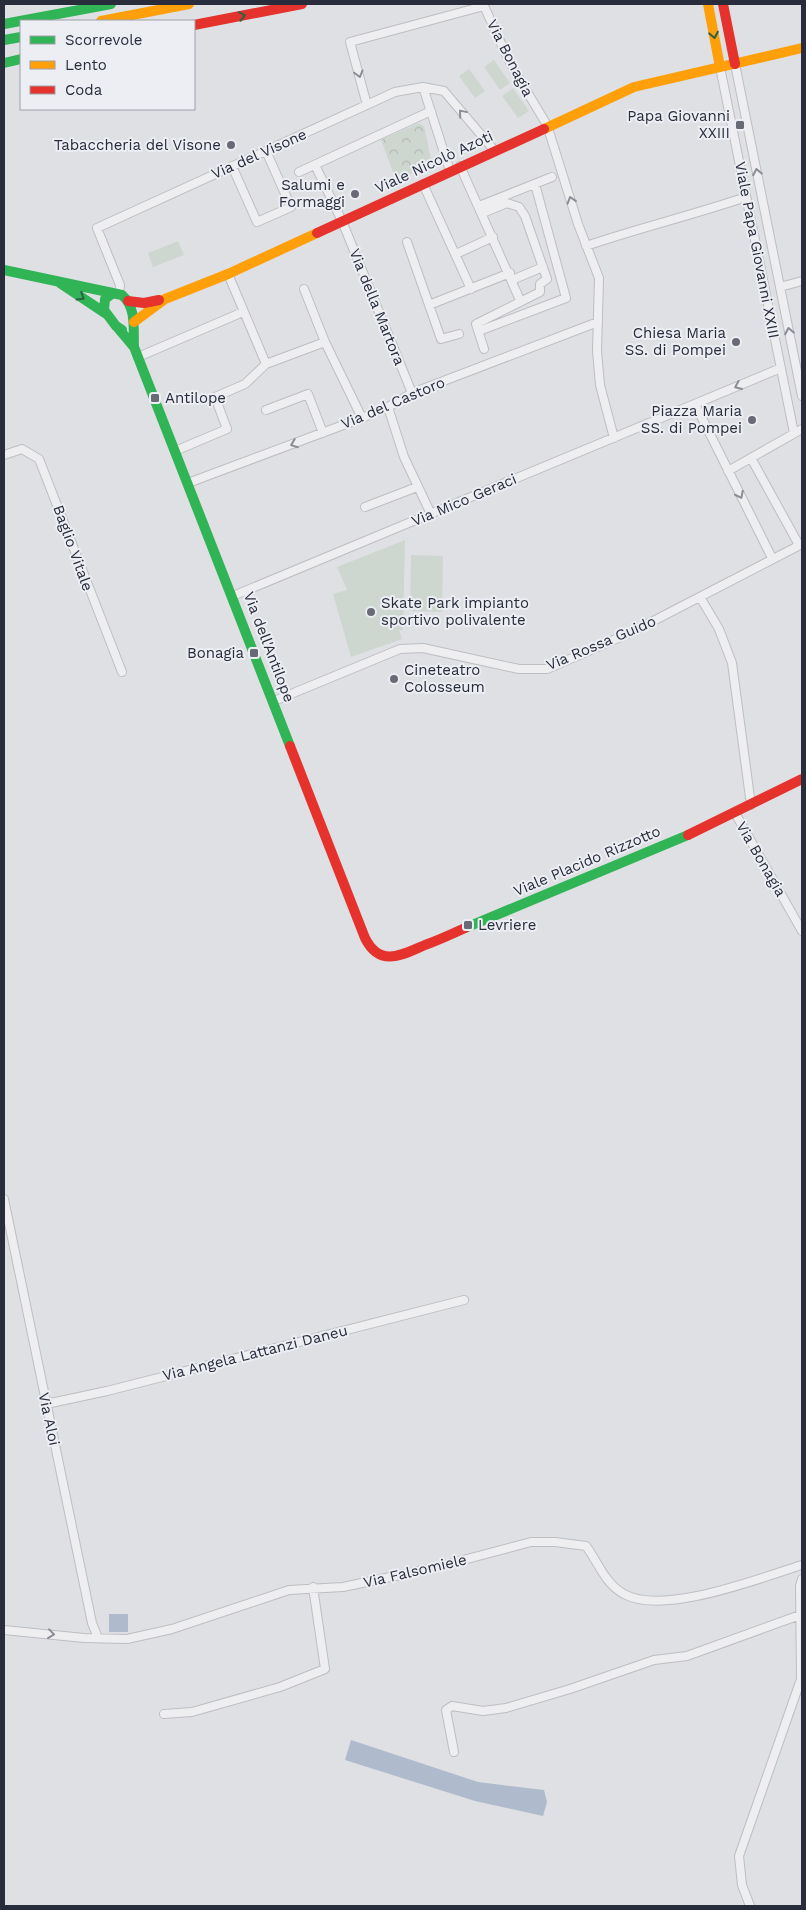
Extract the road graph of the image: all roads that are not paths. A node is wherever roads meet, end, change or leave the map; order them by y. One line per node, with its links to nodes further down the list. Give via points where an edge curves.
1 (111, 4): 6 (street)
2 (189, 4): 7 (street)
3 (302, 4): 10 (street, one-way to 3)
4 (708, 4): 17 (street, one-way to 17)
5 (723, 4): 16 (street)
6 (25, 20)
7 (105, 20)
8 (20, 21): 9 (street)
9 (4, 24)
10 (195, 25)
11 (20, 37): 12 (street)
12 (4, 40)
13 (802, 48): 16 (street)
14 (20, 59): 15 (street)
15 (4, 63)
16 (735, 64): 17 (street, Viale Nicolò Azoti); 47 (street, Viale Papa Giovanni XXIII, one-way to 16)
17 (720, 66): 21 (street, Viale Nicolò Azoti, via 634,87); 32 (street, Viale Papa Giovanni XXIII)
18 (423, 87): 19 (street, Via del Visone, via 395,92); 20 (street); 22 (street, Via del Visone, one-way to 18, via 444,92)
19 (367, 105): 21 (street, Via Bonagia, one-way to 19, via 511,64 484,6 350,42); 23 (street, Via del Visone)
20 (431, 111): 24 (street); 27 (street)
21 (547, 126): 22 (street, Viale Nicolò Azoti); 37 (street, one-way to 21)
22 (494, 150): 26 (street, Viale Nicolò Azoti)
23 (266, 151): 25 (street, Via del Visone); 25 (street, via 291,207 257,222)
24 (314, 165): 28 (street); 34 (street, Via della Martora)
25 (232, 166): 51 (street, Via del Visone, via 97,228 120,285)
26 (460, 166): 27 (street, Viale Nicolò Azoti); 33 (street)
27 (450, 171): 30 (street, Viale Nicolò Azoti)
28 (299, 172)
29 (552, 177): 31 (street)
30 (423, 184): 34 (street, Viale Nicolò Azoti); 38 (street)
31 (535, 184): 33 (street); 42 (street)
32 (746, 197): 37 (street); 69 (street, Viale Papa Giovanni XXIII)
33 (481, 209): 35 (street); 39 (street, via 507,203 519,207)
34 (342, 221): 41 (street, Viale Nicolò Azoti); 70 (street, Via della Martora)
35 (493, 236): 38 (street); 43 (street)
36 (407, 242): 55 (street)
37 (586, 246): 59 (street, via 599,278)
38 (456, 254): 49 (street)
39 (543, 267): 43 (street); 44 (street)
40 (4, 270): 45 (street)
41 (228, 274): 52 (street, Viale Nicolò Azoti); 57 (street)
42 (559, 275): 44 (street); 56 (street, via 566,298)
43 (511, 276): 49 (street); 53 (street)
44 (547, 279): 50 (street, via 540,284)
45 (58, 281): 51 (street); 58 (street, one-way to 58)
46 (802, 281): 47 (street)
47 (780, 287): 71 (street, Viale Papa Giovanni XXIII, one-way to 47)
48 (304, 289): 64 (street)
49 (471, 289): 55 (street)
50 (540, 292): 53 (street); 56 (street)
51 (116, 294): 54 (street); 58 (street, via 104,302)
52 (165, 300): 54 (street); 60 (street, via 142,314)
53 (520, 300): 62 (street, via 476,324)
54 (128, 301): 60 (street)
55 (430, 304): 63 (street, via 440,339)
56 (545, 306): 62 (street)
57 (243, 312): 67 (street); 68 (street)
58 (105, 313): 61 (street)
59 (598, 322): 70 (street, Via del Castoro); 79 (street, via 600,385)
60 (134, 324): 61 (street, via 126,330); 65 (street)
61 (118, 328): 65 (street)
62 (479, 332): 66 (street)
63 (459, 334)
64 (326, 342): 68 (street); 75 (street)
65 (134, 347): 67 (street, Via dell'Antilope)
66 (484, 348)
67 (138, 357): 80 (street, Via dell'Antilope)
68 (266, 364): 80 (street, via 245,384 216,397 228,429)
69 (781, 368): 72 (street, Via Mico Geraci, one-way to 72); 78 (street, Viale Papa Giovanni XXIII)
70 (412, 393): 73 (street, Via del Castoro)
71 (802, 396)
72 (695, 404): 79 (street, Via Mico Geraci); 83 (street)
73 (388, 407): 75 (street, Via del Castoro); 85 (street)
74 (266, 410): 77 (street, via 308,394)
75 (362, 418): 77 (street, Via del Castoro)
76 (802, 429): 78 (street)
77 (323, 433): 84 (street, Via del Castoro, one-way to 84)
78 (794, 433): 82 (street)
79 (614, 438): 87 (street, Via Mico Geraci)
80 (175, 450): 84 (street, Via dell'Antilope)
81 (4, 455): 92 (street, Baglio Vitale, via 22,449 39,459)
82 (751, 458): 83 (street); 88 (street)
83 (728, 470): 89 (street, one-way to 89)
84 (188, 483): 90 (street, Via dell'Antilope)
85 (416, 487): 86 (street); 87 (street)
86 (365, 507)
87 (431, 514): 90 (street, Via Mico Geraci)
88 (800, 545): 89 (street, Via Rossa Guido)
89 (772, 558): 91 (street, Via Rossa Guido)
90 (233, 596): 93 (street, Via dell'Antilope)
91 (700, 597): 93 (street, Via Rossa Guido, via 632,632 547,669 519,669 423,648 400,649); 95 (street, via 719,629 732,663)
92 (122, 672)
93 (274, 701): 98 (street, Via dell'Antilope, via 364,938)
94 (802, 779): 95 (street, Viale Placido Rizzotto)
95 (750, 805): 96 (street, Viale Placido Rizzotto)
96 (735, 813): 97 (street, Via Bonagia); 98 (street, Viale Placido Rizzotto, via 400,956)
97 (802, 931)
98 (378, 955)
99 (4, 1199): 101 (street, Via Aloi)
100 (464, 1300): 101 (street, Via Angela Lattanzi Daneu)
101 (46, 1404): 108 (street, Via Aloi, via 92,1623)
102 (802, 1565): 104 (street, Via Falsomiele, via 687,1599 664,1602 623,1594 599,1568 586,1546 531,1542 343,1588)
103 (802, 1579): 105 (street)
104 (313, 1587): 108 (street, Via Falsomiele, via 289,1590 154,1633 127,1639); 109 (street, via 325,1669 280,1687 192,1712)
105 (800, 1615): 106 (street); 110 (street, via 687,1656 654,1660 506,1708 483,1711 452,1706 446,1710)
106 (801, 1625): 111 (street, via 801,1679 739,1856 742,1885)
107 (4, 1630): 108 (street, Via Falsomiele, one-way to 108)
108 (98, 1638)
109 (164, 1714)
110 (454, 1752)
111 (750, 1906)

